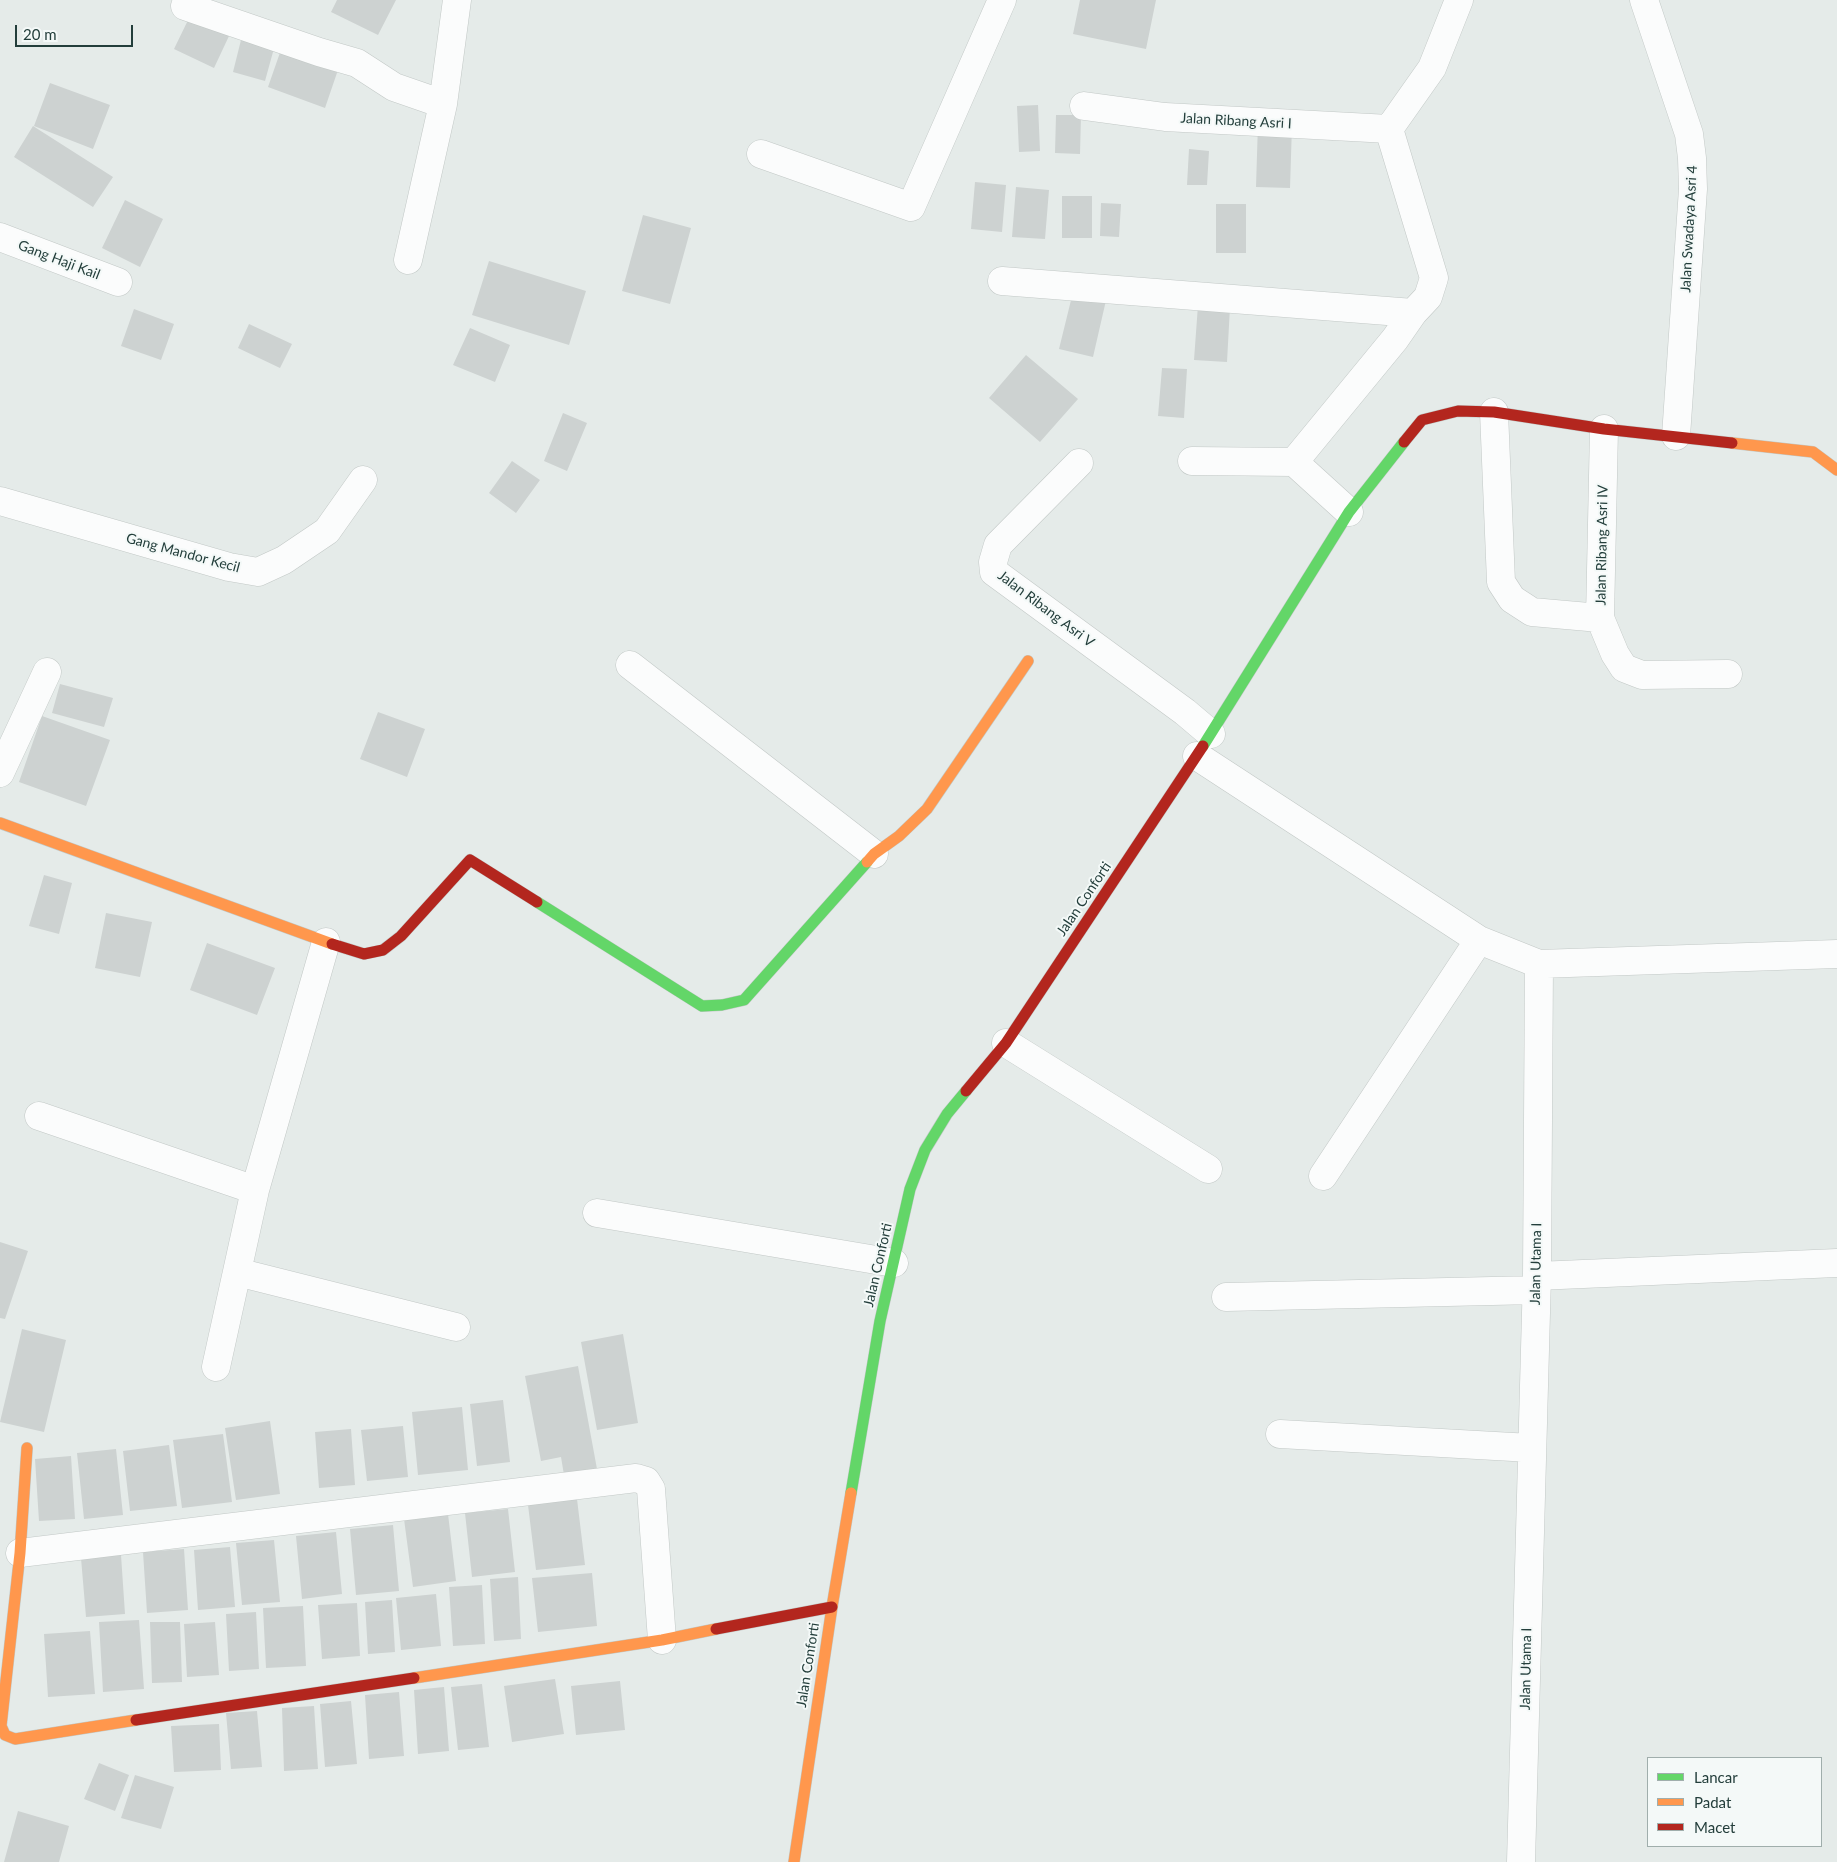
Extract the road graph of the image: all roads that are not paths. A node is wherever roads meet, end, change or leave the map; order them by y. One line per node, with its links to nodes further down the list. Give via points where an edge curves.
1 (457, 0): 6 (street)
2 (1002, 0): 9 (street, via 912,208)
3 (1459, 0): 8 (street, via 1432,68)
4 (1644, 0): 17 (street, Jalan Swadaya Asri 4, via 1689,134 1692,158 1693,189)
5 (185, 6): 6 (street, via 357,63 394,87)
6 (443, 104): 11 (street)
7 (1084, 106): 8 (street, Jalan Ribang Asri I, via 1165,117)
8 (1389, 129): 14 (street, via 1434,278 1428,297)
9 (760, 154)
10 (0, 238): 13 (street, Gang Haji Kail)
11 (408, 260)
12 (1002, 281): 14 (street)
13 (118, 282)
14 (1413, 313): 19 (street)
15 (1494, 412): 16 (street, Jalan Conforti); 24 (street, Jalan Conforti, via 1458,410 1422,420); 25 (street, Jalan Ribang Asri IV, via 1501,582 1512,599 1532,612)
16 (1604, 430): 17 (street, Jalan Conforti); 25 (street, Jalan Ribang Asri IV)
17 (1676, 436): 21 (street, Jalan Conforti, via 1812,452)
18 (1192, 462): 19 (street)
19 (1294, 462): 24 (street)
20 (1079, 463): 30 (street, Jalan Ribang Asri V, via 998,545 994,572 1185,712)
21 (1837, 470)
22 (363, 480): 23 (street, Gang Mandor Kecil, via 327,531 284,560 258,572 229,567)
23 (0, 501)
24 (1349, 512): 30 (street, Jalan Conforti)
25 (1600, 618): 29 (street, via 1614,654 1624,668 1642,675)
26 (1028, 661): 33 (street, via 927,810)
27 (630, 664): 33 (street)
28 (47, 672): 31 (street)
29 (1728, 674)
30 (1204, 745): 34 (street); 38 (street, Jalan Conforti)
31 (0, 774)
32 (0, 823): 35 (street)
33 (874, 854): 35 (street, via 744,1000 722,1005 702,1006 470,860 401,936 383,950 364,954)
34 (1479, 940): 37 (street); 41 (street)
35 (326, 942): 42 (street)
36 (1837, 954): 37 (street)
37 (1539, 964): 47 (street, Jalan Utama I)
38 (1006, 1043): 40 (street); 44 (street, Jalan Conforti, via 947,1114 924,1150 910,1189)
39 (39, 1116): 42 (street)
40 (1208, 1169)
41 (1323, 1176)
42 (255, 1190): 46 (street)
43 (596, 1213): 44 (street)
44 (894, 1263): 55 (street, Jalan Conforti, via 880,1321)
45 (1837, 1263): 47 (street)
46 (237, 1272): 49 (street); 50 (street)
47 (1536, 1283): 48 (street); 53 (street, Jalan Utama I)
48 (1226, 1297)
49 (456, 1327)
50 (216, 1367)
51 (1280, 1434): 53 (street)
52 (27, 1448): 54 (street)
53 (1531, 1448): 58 (street, Jalan Utama I)
54 (20, 1553): 56 (street, via 636,1478 646,1481 651,1489); 56 (street, via 1,1726 5,1735 15,1739)
55 (832, 1607): 56 (street); 57 (street, Jalan Conforti)
56 (662, 1640)
57 (794, 1862)
58 (1521, 1862)

